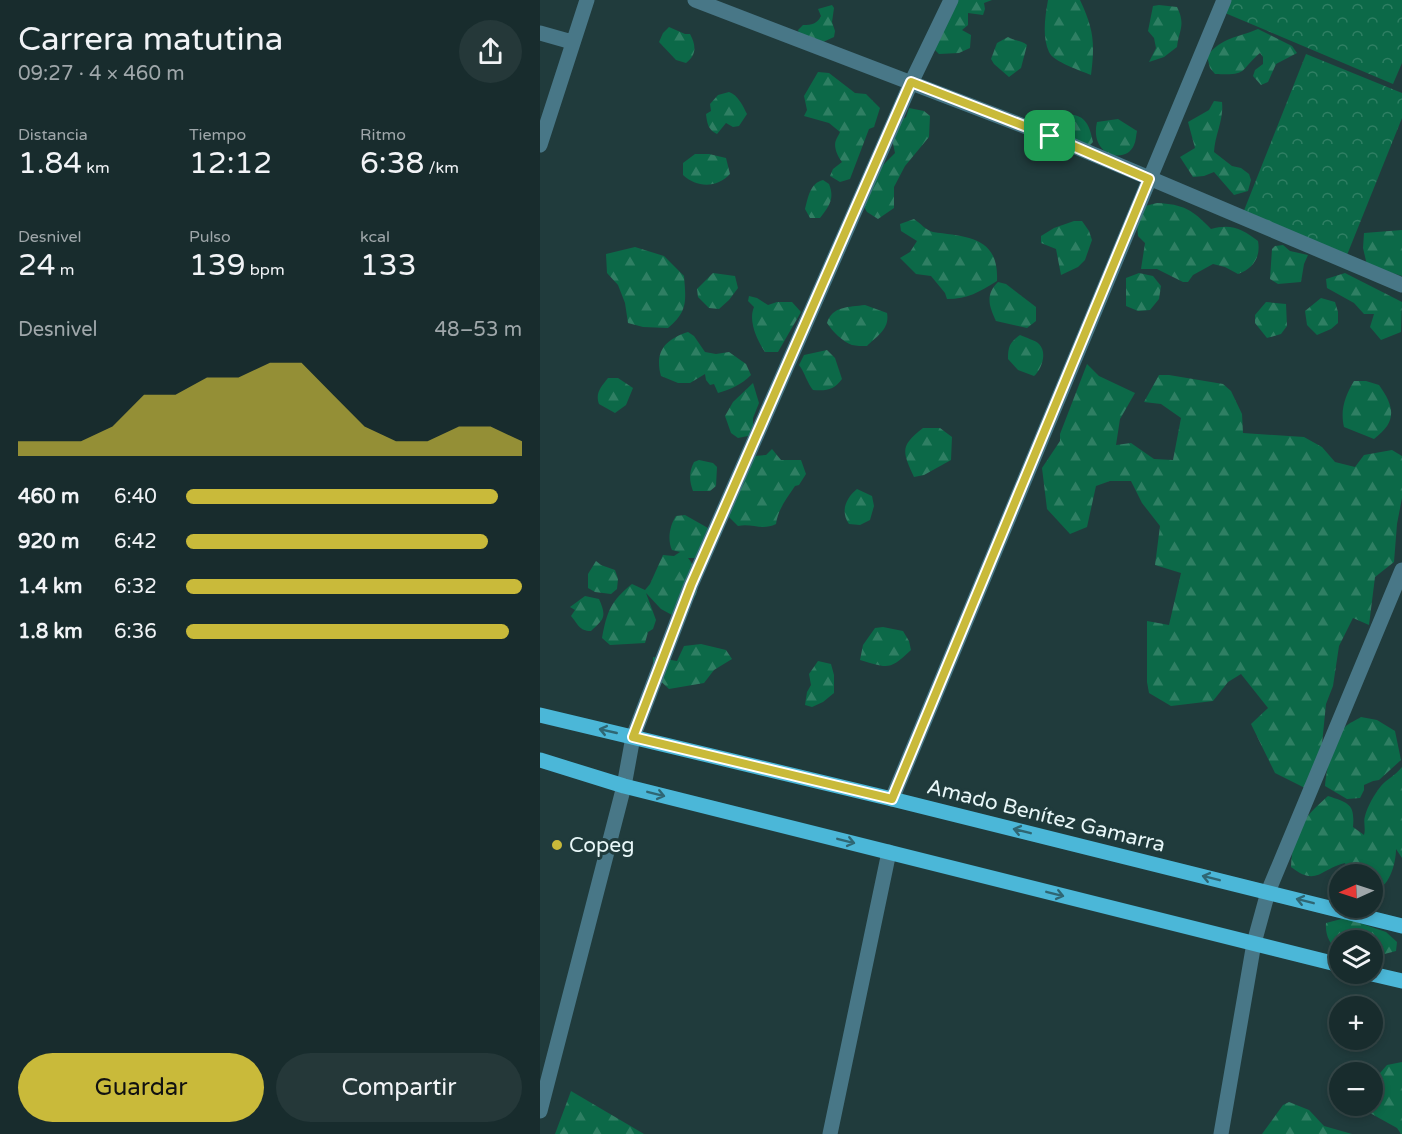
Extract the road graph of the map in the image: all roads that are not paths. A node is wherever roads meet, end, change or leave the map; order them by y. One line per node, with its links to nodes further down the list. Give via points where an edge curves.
1 (587, 0): 6 (street)
2 (695, 0): 7 (street)
3 (951, 0): 7 (street)
4 (1224, 0): 9 (street)
5 (540, 33): 6 (street)
6 (572, 42): 8 (street)
7 (911, 82): 9 (street); 13 (street, via 691,585)
8 (540, 145)
9 (1149, 179): 10 (street); 16 (street)
10 (1402, 285)
11 (1400, 580): 18 (street)
12 (540, 716): 13 (main road, Amado Benítez Gamarra, one-way to 12)
13 (633, 737): 15 (street); 16 (main road, Amado Benítez Gamarra)
14 (540, 760): 15 (main road)
15 (624, 786): 17 (main road, one-way to 17); 24 (street)
16 (892, 799): 18 (main road, Amado Benítez Gamarra, one-way to 16)
17 (889, 852): 20 (main road, one-way to 20); 25 (street)
18 (1268, 892): 19 (main road, Amado Benítez Gamarra, one-way to 18); 20 (street)
19 (1402, 926)
20 (1254, 944): 21 (main road); 26 (street)
21 (1329, 962)
22 (1383, 977): 23 (main road)
23 (1402, 981)
24 (540, 1111)
25 (830, 1134)
26 (1221, 1134)

